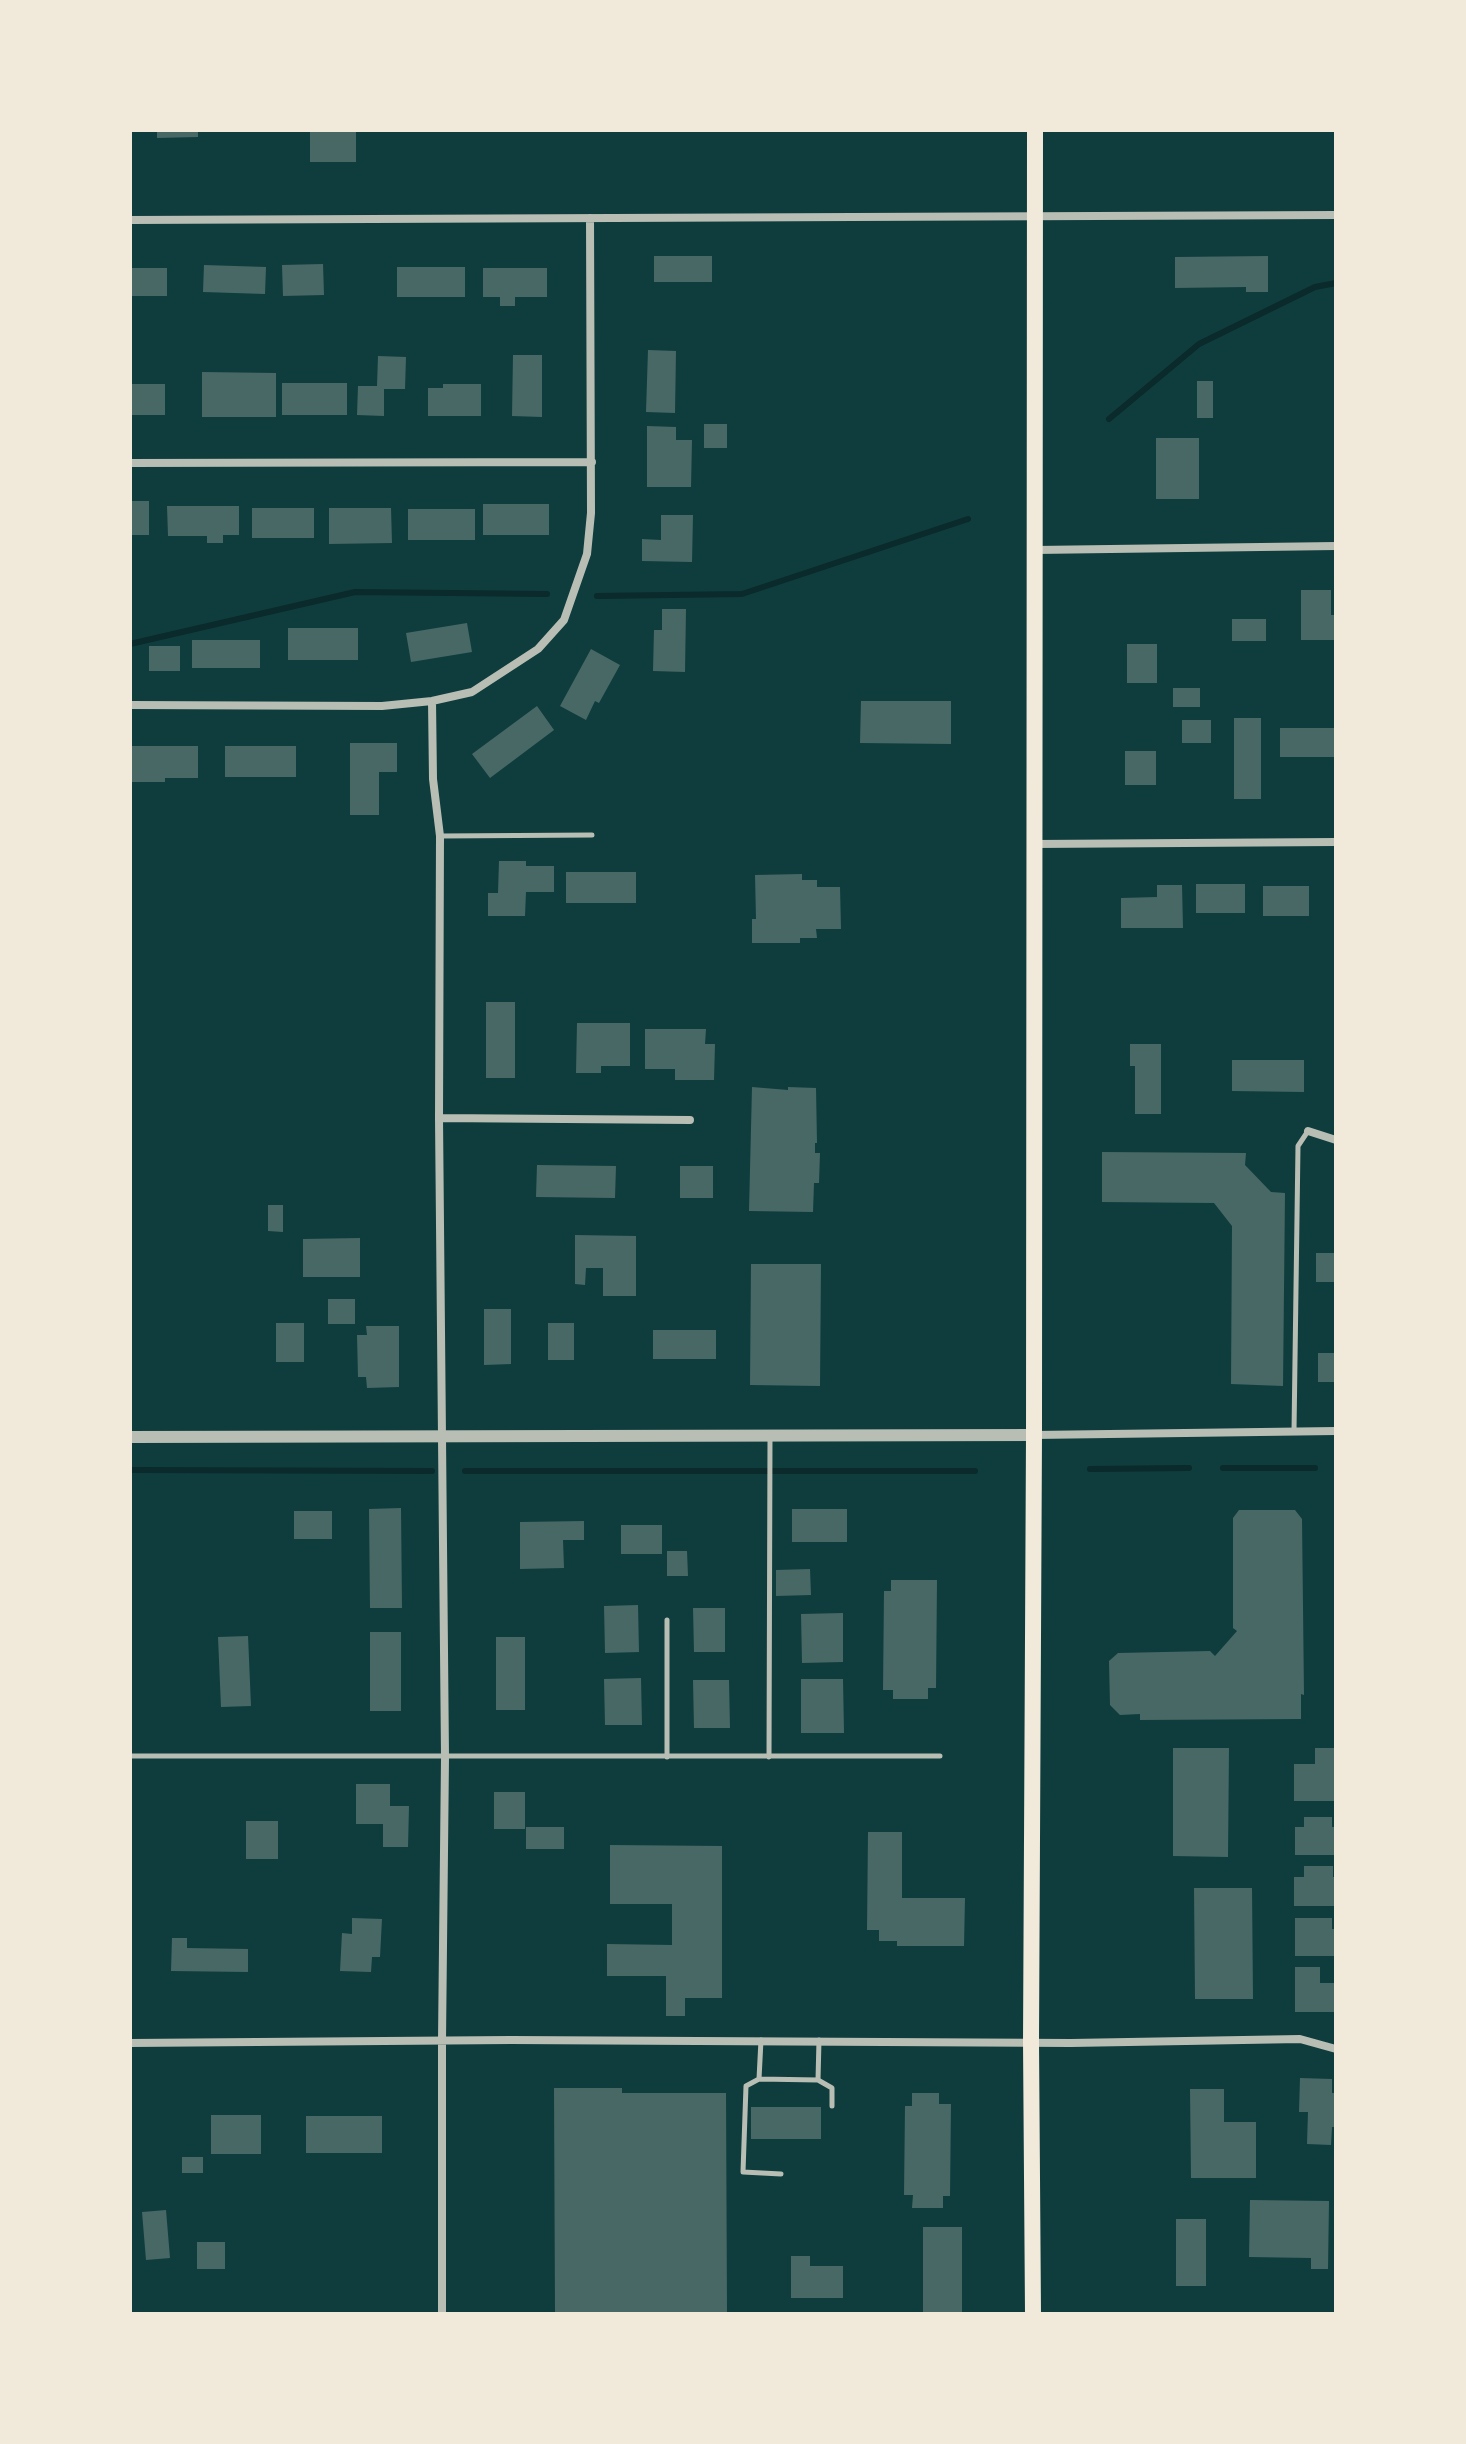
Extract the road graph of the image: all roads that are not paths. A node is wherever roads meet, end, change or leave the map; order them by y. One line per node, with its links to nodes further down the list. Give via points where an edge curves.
1 (1035, 130): 4 (highway)
2 (1336, 215): 4 (street)
3 (590, 218): 4 (street); 5 (street); 6 (street)
4 (1035, 218): 9 (highway)
5 (130, 220)
6 (592, 462): 7 (street); 10 (street, via 587,554 564,620 538,649 472,692)
7 (130, 463)
8 (1336, 546): 9 (street)
9 (1034, 550): 15 (highway)
10 (432, 701): 11 (street, via 382,706); 13 (street)
11 (130, 705)
12 (592, 835): 13 (lane)
13 (440, 836): 16 (street)
14 (1336, 842): 15 (street)
15 (1034, 844): 24 (highway)
16 (439, 1118): 17 (street); 23 (street)
17 (690, 1120)
18 (1308, 1131): 19 (street); 20 (lane, via 1298,1146)
19 (1336, 1140)
20 (1294, 1431): 21 (street); 24 (street)
21 (1336, 1431)
22 (770, 1434): 23 (street); 24 (street); 31 (lane)
23 (442, 1435): 25 (street); 29 (street)
24 (1034, 1435): 35 (highway)
25 (130, 1437)
26 (667, 1620): 30 (lane)
27 (130, 1756): 29 (lane)
28 (940, 1756): 31 (lane)
29 (445, 1757): 30 (lane); 32 (street)
30 (667, 1757): 31 (lane)
31 (769, 1757)
32 (442, 2040): 33 (street); 36 (street); 42 (street)
33 (761, 2040): 34 (street); 38 (lane)
34 (819, 2040): 35 (street); 39 (lane)
35 (1031, 2041): 37 (street, via 1300,2039); 43 (highway)
36 (130, 2043)
37 (1336, 2049)
38 (759, 2079): 39 (lane); 41 (lane, via 746,2086 743,2172)
39 (818, 2080): 40 (lane, via 832,2088)
40 (832, 2106)
41 (781, 2174)
42 (442, 2314)
43 (1033, 2314)

